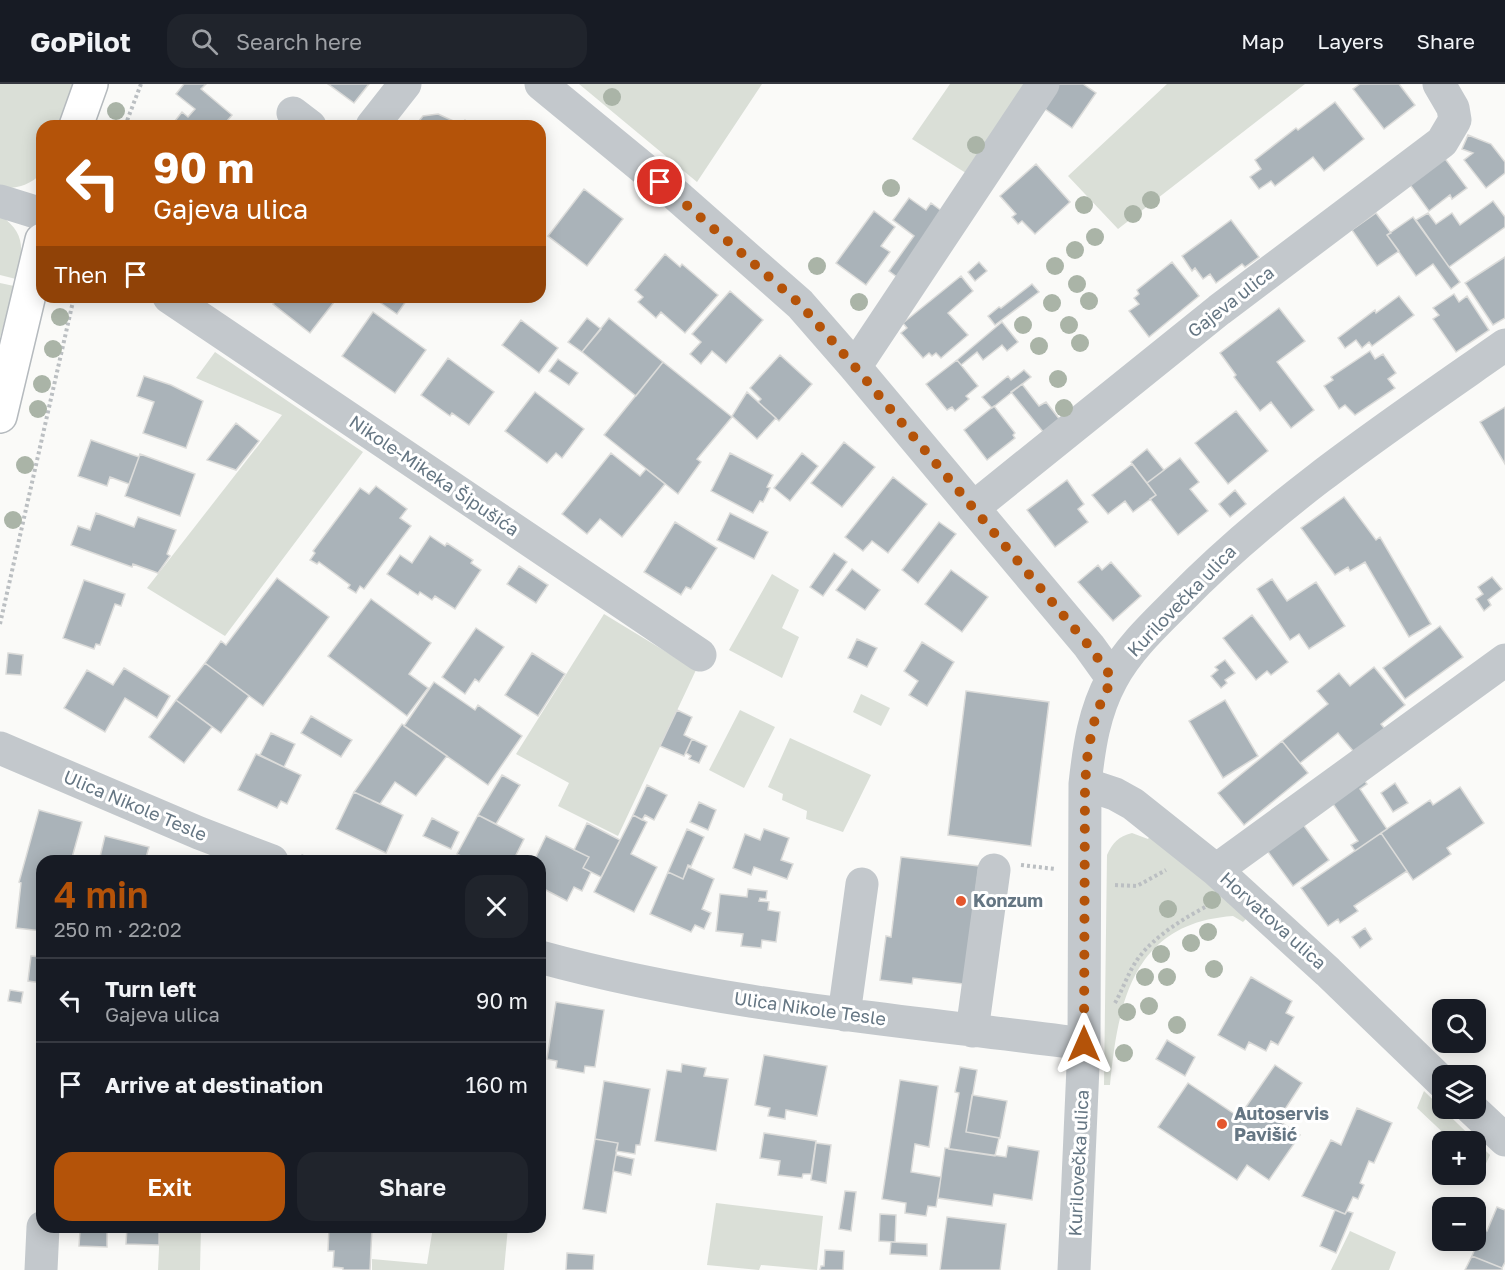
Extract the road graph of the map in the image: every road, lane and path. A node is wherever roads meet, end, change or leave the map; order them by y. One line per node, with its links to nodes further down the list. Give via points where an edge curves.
1 (91, 84): 7 (main road)
2 (141, 84): 8 (path)
3 (405, 84): 9 (street)
4 (542, 84): 16 (street, via 791,297)
5 (1043, 84): 16 (street)
6 (1439, 84): 18 (street, Gajeva ulica, via 1453,108 1455,120 1442,142 1219,310)
7 (78, 120)
8 (127, 120)
9 (377, 120)
10 (0, 201): 11 (street)
11 (36, 212)
12 (36, 265): 17 (main road)
13 (72, 303): 19 (path)
14 (178, 303): 20 (street, Nikole-Mikeka Šipušića)
15 (1505, 345): 22 (street, Kurilovečka ulica, via 1307,486 1246,535 1140,640)
16 (855, 367): 18 (street)
17 (0, 416)
18 (973, 508): 22 (street)
19 (0, 624)
20 (700, 655)
21 (1505, 660): 26 (street)
22 (1112, 678): 24 (street, Kurilovečka ulica, via 1096,714)
23 (0, 748): 25 (street, Ulica Nikole Tesle)
24 (1085, 784): 26 (street, Horvatova ulica, via 1133,804); 36 (street, Kurilovečka ulica)
25 (256, 855)
26 (1206, 862): 30 (path, via 1137,886); 31 (street, Horvatova ulica)
27 (1058, 869): 28 (path, via 1009,864)
28 (994, 870): 35 (street)
29 (862, 884): 34 (street)
30 (1114, 885)
31 (1244, 895): 33 (path, via 1215,902 1155,941 1136,961); 37 (street, Horvatova ulica)
32 (546, 958): 34 (street, Ulica Nikole Tesle, via 684,991)
33 (1111, 1008)
34 (845, 1015): 35 (street, Ulica Nikole Tesle)
35 (972, 1031): 36 (street, Ulica Nikole Tesle)
36 (1084, 1044): 42 (street, Kurilovečka ulica)
37 (1432, 1072)
38 (1483, 1119): 39 (street)
39 (1505, 1140)
40 (43, 1233): 41 (street)
41 (41, 1270)
42 (1074, 1270)

